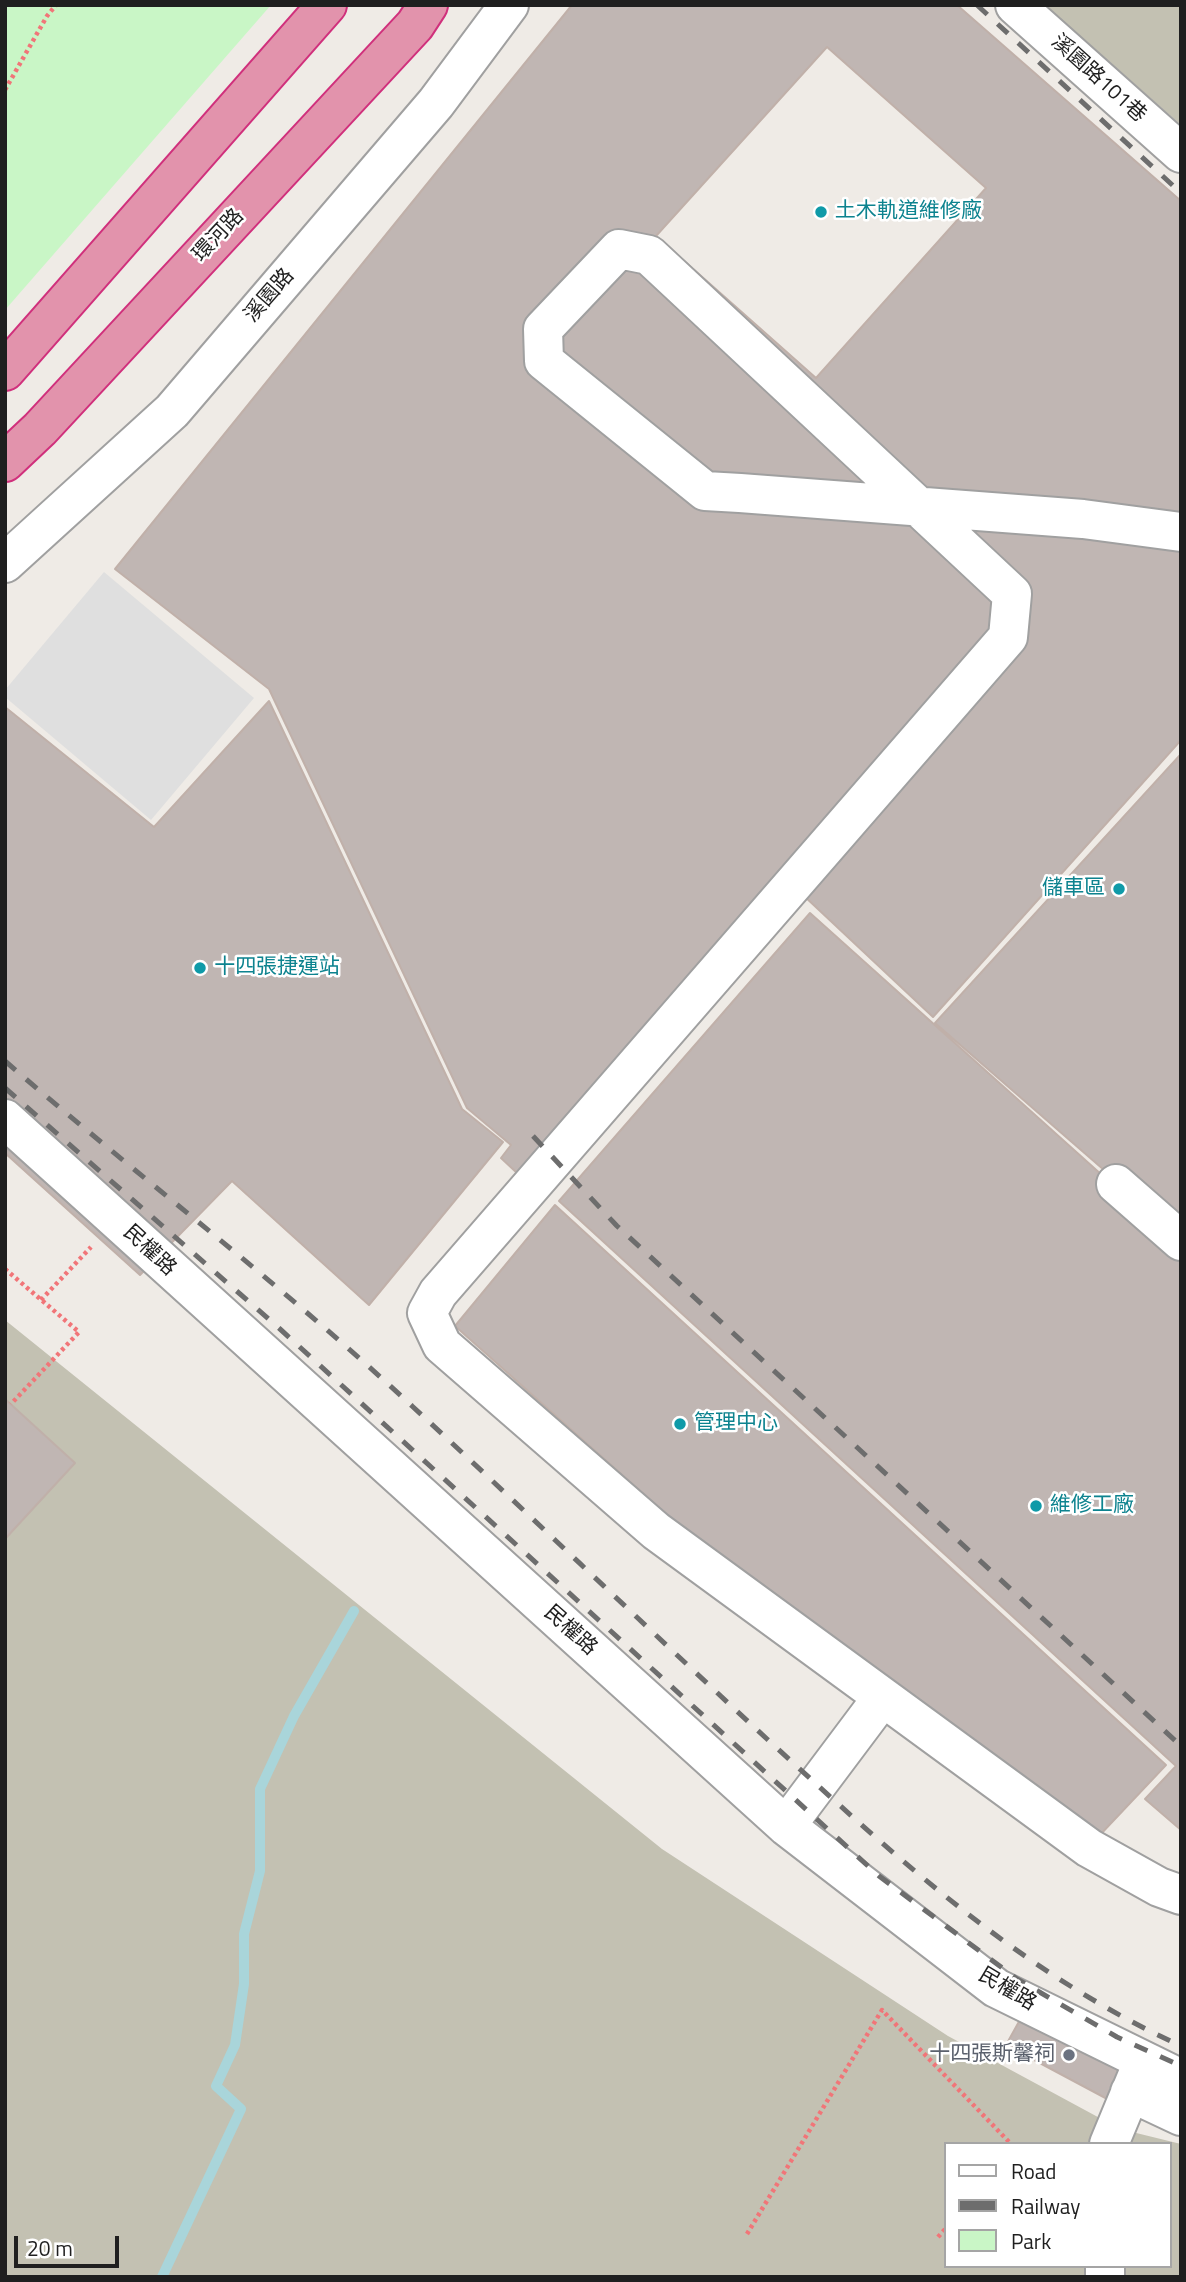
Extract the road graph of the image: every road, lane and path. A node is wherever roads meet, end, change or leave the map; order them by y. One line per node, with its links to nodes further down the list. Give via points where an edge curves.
1 (56, 5): 7 (path)
2 (292, 5): 9 (highway)
3 (327, 5): 9 (highway)
4 (428, 5): 11 (highway, 環河路, via 406,35)
5 (509, 5): 13 (street, 溪園路, via 436,103 172,411)
6 (1015, 5): 8 (street, 溪園路101巷)
7 (5, 90)
8 (1181, 153)
9 (152, 205): 10 (highway)
10 (5, 371)
11 (5, 462)
12 (1181, 532): 21 (street, via 1083,519 919,506 905,505 877,503 754,494 705,491 544,361 543,328 619,249 649,255 911,499 921,509 941,528 1012,594 1008,637 447,1283 427,1313 442,1345 656,1531)
13 (5, 563)
14 (5, 1119): 22 (street, 民權路)
15 (1116, 1184): 17 (street)
16 (99, 1238): 19 (path)
17 (1181, 1241)
18 (5, 1269): 19 (path)
19 (41, 1300): 20 (path, via 79,1332)
20 (11, 1404)
21 (882, 1698): 22 (street); 23 (street, via 1088,1848)
22 (786, 1826): 24 (street, 民權路, via 996,1988)
23 (1181, 1895)
24 (1136, 2077): 25 (street, 民權路); 26 (street); 28 (street)
25 (1181, 2079)
26 (1181, 2116)
27 (1009, 2142): 30 (path, via 882,2010)
28 (1111, 2142)
29 (944, 2230): 31 (path)
30 (747, 2234)
31 (938, 2237)

